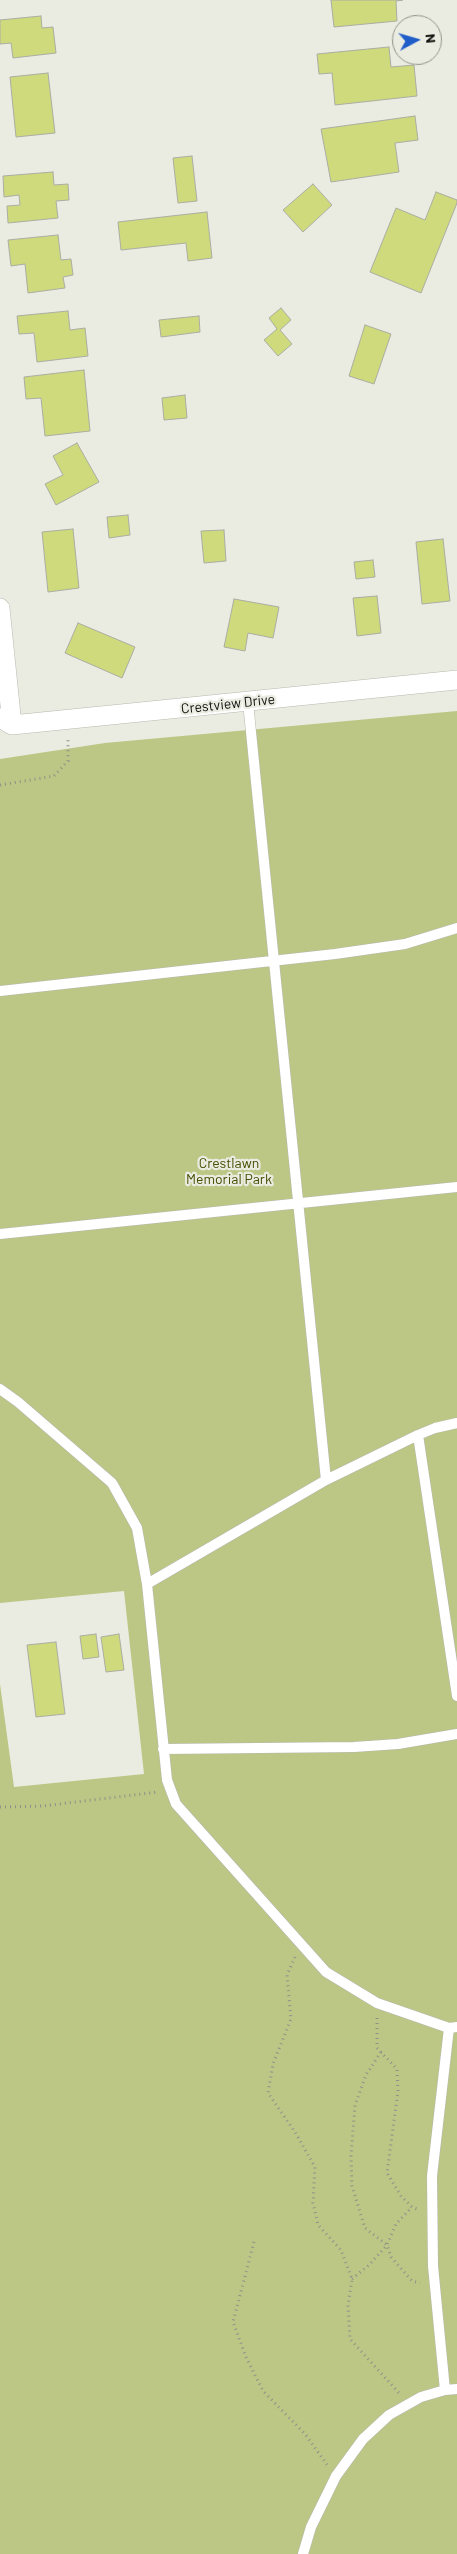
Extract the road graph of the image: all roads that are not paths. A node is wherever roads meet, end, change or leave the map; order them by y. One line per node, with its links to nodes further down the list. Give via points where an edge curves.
1 (0, 608): 4 (street)
2 (457, 680): 3 (street, Crestview Drive)
3 (248, 702): 4 (street, Crestview Drive, via 69,719); 6 (lane)
4 (6, 721)
5 (457, 928): 6 (lane, via 406,944)
6 (274, 961): 7 (lane); 9 (lane)
7 (0, 991)
8 (457, 1188): 9 (lane)
9 (298, 1203): 10 (lane); 14 (lane)
10 (0, 1234)
11 (0, 1389): 15 (lane, via 112,1483 137,1528)
12 (457, 1424): 13 (lane)
13 (418, 1435): 14 (lane); 16 (lane)
14 (326, 1480): 15 (lane)
15 (147, 1584): 18 (lane)
16 (457, 1696)
17 (457, 1734): 18 (lane, via 398,1744 354,1747)
18 (163, 1749): 19 (lane, via 176,1804 326,1972 377,2003)
19 (453, 2028): 21 (lane, via 432,2176 435,2288)
20 (457, 2389): 21 (lane)
21 (446, 2390): 22 (lane, via 421,2397 389,2415 363,2439 336,2476 311,2527)
22 (303, 2554)

